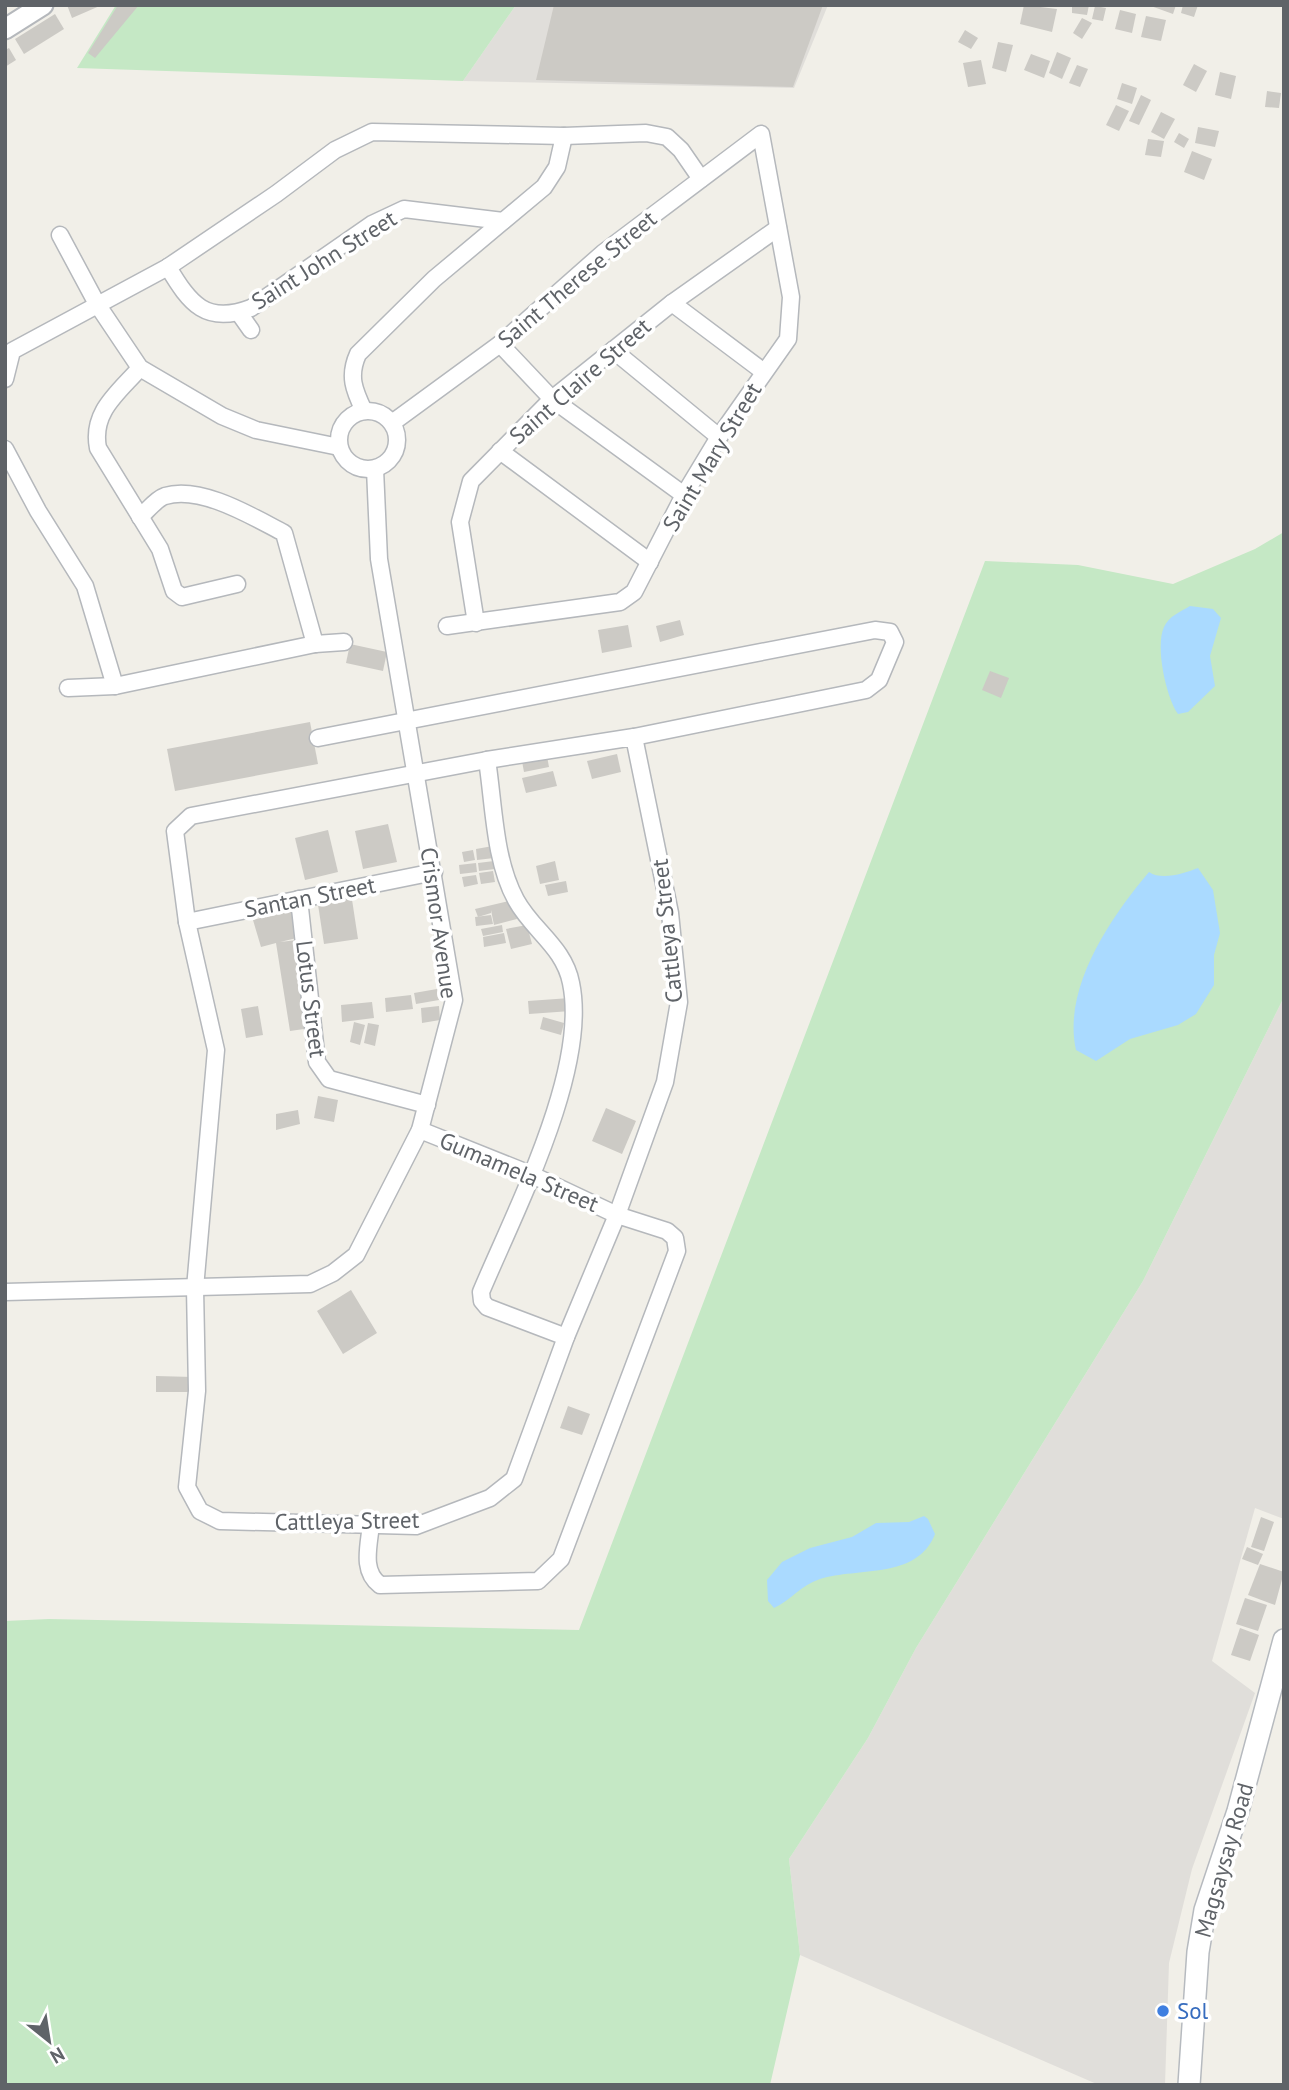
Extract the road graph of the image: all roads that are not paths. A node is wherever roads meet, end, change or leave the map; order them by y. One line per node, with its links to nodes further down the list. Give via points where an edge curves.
1 (43, 5): 2 (street)
2 (5, 29)
3 (761, 134): 5 (street, Saint Therese Street); 7 (street, Saint Mary Street)
4 (564, 136): 5 (street, via 646,133 667,137); 6 (street, via 557,167 544,187); 9 (street, via 372,132 335,150)
5 (701, 179): 14 (street, Saint Therese Street, via 603,253)
6 (503, 221): 12 (street, Saint John Street, via 404,209 372,224); 20 (street, via 434,279 358,354 352,368 353,386)
7 (778, 228): 10 (street, Saint Claire Street); 17 (street, Saint Mary Street, via 791,297 788,339)
8 (60, 236): 11 (street)
9 (168, 267): 11 (street); 12 (street, Saint John Street, via 183,293 206,313)
10 (672, 303): 15 (street, Saint Claire Street); 17 (street)
11 (97, 304): 16 (street); 18 (street, via 12,351)
12 (239, 313): 13 (street)
13 (251, 330)
14 (500, 344): 19 (street); 21 (street, Saint Therese Street)
15 (613, 350): 19 (street, Saint Claire Street); 22 (street)
16 (140, 368): 23 (street, via 222,416 256,430); 28 (street, via 99,416 95,431 98,448)
17 (764, 372): 22 (street, Saint Mary Street)
18 (5, 379)
19 (552, 399): 25 (street, Saint Claire Street); 27 (street)
20 (363, 411): 21 (street, via 380,413); 23 (street, via 346,420)
21 (392, 423): 26 (street, via 396,450 388,462)
22 (719, 437): 27 (street, Saint Mary Street)
23 (339, 447): 26 (street, via 349,463)
24 (5, 449): 35 (street, via 85,586)
25 (500, 451): 29 (street); 31 (street, Saint Claire Street, via 471,481 460,522)
26 (375, 469): 37 (street, Crismor Avenue, via 379,559)
27 (684, 495): 29 (street, Saint Mary Street)
28 (140, 517): 30 (street, via 160,549 174,592 182,597); 34 (street, via 163,496 186,494 230,506 284,533)
29 (650, 562): 31 (street, Saint Mary Street, via 634,592 620,602)
30 (237, 584)
31 (476, 623): 32 (street, Saint Mary Street)
32 (447, 626)
33 (344, 642): 34 (street)
34 (316, 644): 35 (street)
35 (116, 685): 36 (street)
36 (68, 688)
37 (406, 721): 38 (street, via 875,630 890,632 895,642 880,680 866,690); 39 (street); 41 (street, Crismor Avenue)
38 (634, 737): 40 (street, Cattleya Street); 48 (street, Cattleya Street, via 670,912 678,1002 665,1082)
39 (318, 738)
40 (487, 760): 41 (street, Cattleya Street); 47 (street, via 505,875 527,919 559,950 571,982 574,1017 566,1080)
41 (415, 773): 42 (street, Crismor Avenue); 44 (street, Cattleya Street, via 191,816 181,822 175,831)
42 (434, 872): 43 (street, Santan Street); 45 (street, Crismor Avenue, via 454,1000)
43 (299, 899): 44 (street, Santan Street); 45 (street, Lotus Street, via 317,1062 322,1072 328,1079)
44 (187, 922): 49 (street, Cattleya Street, via 216,1051)
45 (427, 1105): 46 (street, Crismor Avenue)
46 (420, 1130): 47 (street, Gumamela Street); 49 (street, Crismor Avenue, via 356,1255 333,1273 310,1284)
47 (530, 1174): 48 (street, Gumamela Street); 51 (street, via 481,1292 482,1301)
48 (617, 1215): 51 (street, Cattleya Street); 52 (street, Gumamela Street, via 667,1231 675,1238 677,1251 561,1559 538,1581 380,1585 367,1567)
49 (195, 1289): 50 (street, Crismor Avenue); 52 (street, Cattleya Street, via 197,1391 187,1487 200,1511 220,1521)
50 (5, 1292)
51 (566, 1338): 52 (street, Cattleya Street, via 513,1479 489,1498 416,1525)
52 (371, 1524)
53 (1284, 1640): 54 (main road, Magsaysay Road, via 1238,1811 1205,1910)
54 (1189, 2085)

